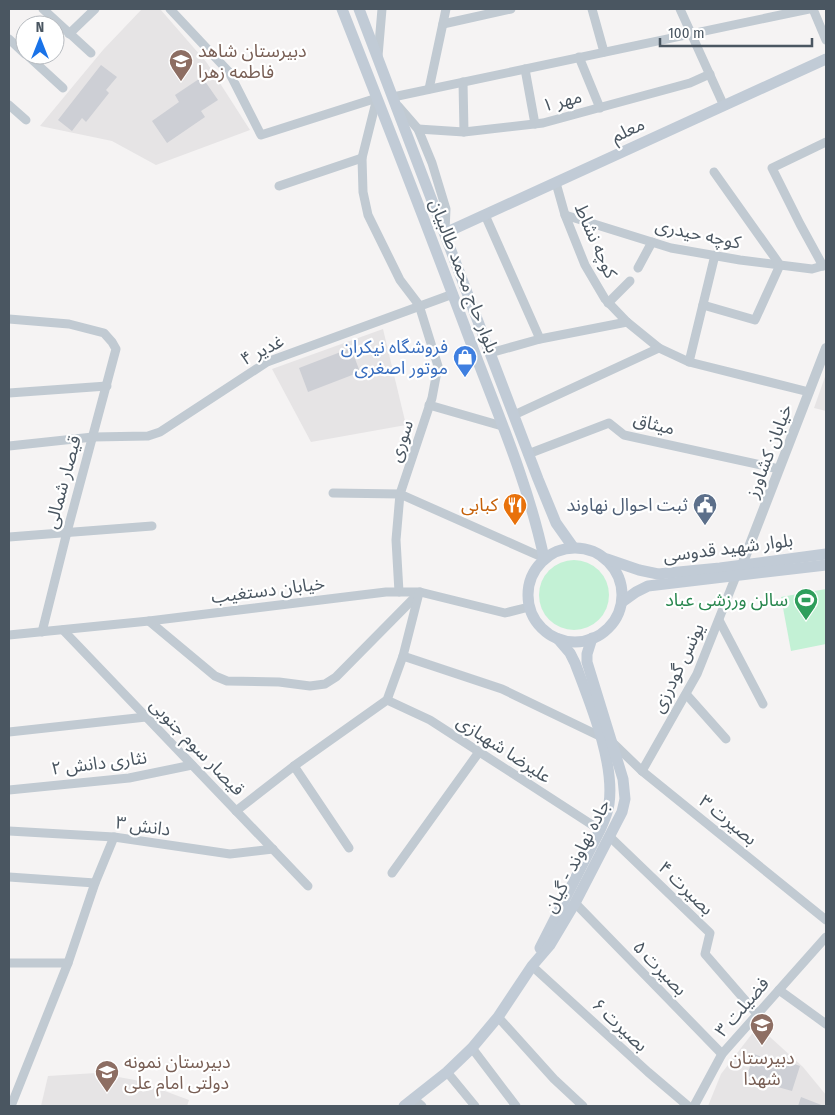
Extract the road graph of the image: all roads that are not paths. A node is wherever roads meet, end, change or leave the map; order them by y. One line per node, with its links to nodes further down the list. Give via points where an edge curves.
1 (43, 9): 15 (street)
2 (96, 9): 15 (street)
3 (170, 9): 28 (street, via 229,72 262,135)
4 (342, 9): 28 (main road, بلوار حاج محمد طالبیان)
5 (359, 9): 20 (main road, بلوار حاج محمد طالبیان)
6 (382, 9): 20 (street)
7 (446, 9): 13 (street)
8 (511, 9): 13 (street)
9 (592, 9): 17 (street)
10 (680, 9): 14 (street)
11 (809, 9): 14 (street)
12 (813, 9): 16 (street)
13 (443, 24): 27 (street)
14 (692, 33): 17 (street); 24 (street)
15 (69, 34): 18 (street)
16 (826, 40)
17 (604, 52): 19 (street)
18 (91, 53)
19 (579, 57): 23 (street); 32 (street)
20 (378, 58): 29 (main road, بلوار حاج محمد طالبیان)
21 (826, 59): 31 (main road, معلم)
22 (38, 65): 26 (street)
23 (525, 69): 25 (street); 34 (street)
24 (710, 74): 31 (street); 32 (street, مهر ۱, via 690,83)
25 (462, 82): 27 (street); 36 (street)
26 (63, 88)
27 (429, 89): 29 (street)
28 (377, 98): 38 (street, سوری); 51 (main road, بلوار حاج محمد طالبیان)
29 (394, 100): 35 (street); 44 (main road, بلوار حاج محمد طالبیان)
30 (9, 105): 33 (street)
31 (724, 106): 40 (main road, معلم)
32 (600, 108): 34 (street, مهر ۱)
33 (26, 120)
34 (536, 124): 36 (street, مهر ۱)
35 (418, 129): 36 (street, مهر ۱); 44 (street, via 446,209)
36 (464, 132)
37 (826, 142): 48 (street, via 772,168)
38 (362, 158): 41 (street); 53 (street, سوری, via 361,174 368,215 400,280)
39 (714, 172): 47 (street)
40 (556, 183): 42 (main road, معلم); 43 (street, کوچه نشاط)
41 (279, 186)
42 (485, 215): 44 (main road, معلم); 57 (street)
43 (565, 215): 45 (street, کوچه حیدری); 52 (street, کوچه نشاط, via 585,265)
44 (445, 233): 60 (main road, بلوار حاج محمد طالبیان)
45 (652, 242): 46 (street, کوچه حیدری); 49 (street)
46 (714, 255): 47 (street, کوچه حیدری); 54 (street)
47 (780, 265): 48 (street, کوچه حیدری, via 812,269); 54 (street, via 755,320)
48 (825, 266)
49 (638, 268)
50 (630, 281): 52 (street)
51 (453, 294): 53 (street, غدیر ۴); 67 (main road, بلوار حاج محمد طالبیان)
52 (608, 303): 56 (street, کوچه نشاط)
53 (419, 305): 65 (street, سوری, via 438,366); 68 (street, غدیر ۴, via 266,362 160,432 148,436)
54 (703, 305): 61 (street)
55 (9, 319): 62 (street, قیصار شمالی, via 69,324 104,333 116,349)
56 (627, 322): 57 (street); 58 (street, کوچه نشاط)
57 (540, 339): 60 (street)
58 (659, 348): 61 (street, کوچه نشاط); 66 (street)
59 (826, 348): 63 (street, خیابان کشاورز)
60 (490, 353): 66 (main road, بلوار حاج محمد طالبیان)
61 (689, 362): 63 (street, کوچه نشاط)
62 (106, 386): 64 (street); 68 (street, قیصار شمالی)
63 (809, 392): 71 (street, خیابان کشاورز)
64 (9, 393)
65 (430, 405): 67 (street); 73 (street, سوری)
66 (514, 415): 70 (main road, بلوار حاج محمد طالبیان)
67 (502, 426): 79 (main road, بلوار حاج محمد طالبیان, via 525,487)
68 (92, 437): 69 (street, غدیر ۴); 75 (street, قیصار شمالی)
69 (9, 446)
70 (528, 454): 71 (street, میثاق, via 608,423 624,435); 77 (main road, بلوار حاج محمد طالبیان, via 556,523)
71 (779, 469): 81 (street, خیابان کشاورز)
72 (332, 493): 73 (street)
73 (400, 494): 79 (street); 84 (street, سوری, via 396,540)
74 (152, 526): 75 (street)
75 (67, 532): 76 (street); 91 (street, قیصار شمالی)
76 (9, 537)
77 (573, 547): 79 (main road, via 562,548); 80 (main road, via 596,552)
78 (826, 554): 81 (main road, بلوار شهید قدوسی)
79 (544, 558): 87 (main road, via 529,580)
80 (606, 558): 81 (main road, بلوار شهید قدوسی, via 658,574); 86 (main road, via 616,570 622,586)
81 (742, 565)
82 (826, 565): 83 (main road, بلوار شهید قدوسی)
83 (736, 576): 86 (main road, بلوار شهید قدوسی, via 648,586); 88 (street, یونس گودرزی)
84 (399, 592): 85 (street, خیابان دستغیب); 89 (street, خیابان دستغیب)
85 (420, 592): 87 (street, خیابان دستغیب, via 505,613); 89 (street, via 336,677 324,684 310,686 227,681 215,676); 95 (street)
86 (622, 602): 93 (main road, via 610,626)
87 (528, 607): 94 (main road, via 541,628)
88 (719, 620): 96 (street, یونس گودرزی); 98 (street)
89 (149, 621): 90 (street, خیابان دستغیب)
90 (63, 630): 91 (street, خیابان دستغیب); 99 (street, قیصار سوم جنوبی)
91 (42, 632): 92 (street, خیابان دستغیب)
92 (9, 635)
93 (592, 638): 94 (main road, via 575,642); 102 (main road, جاده نهاوند - گیان, via 587,662)
94 (558, 639): 102 (main road, جاده نهاوند - گیان, via 575,663)
95 (403, 656): 97 (street); 102 (street, بصیرت ۳, via 502,689)
96 (686, 694): 101 (street); 106 (street, یونس گودرزی)
97 (387, 700): 103 (street, علیرضا شهبازی, via 430,720); 105 (street)
98 (763, 704)
99 (146, 717): 100 (street); 104 (street, قیصار سوم جنوبی)
100 (9, 732)
101 (726, 739)
102 (606, 740): 106 (street, بصیرت ۳); 109 (main road, جاده نهاوند - گیان, via 610,797); 112 (main road, جاده نهاوند - گیان, via 623,779 626,799)
103 (479, 752): 109 (street, علیرضا شهبازی); 115 (street)
104 (192, 765): 107 (street, نثاری دانش ۲, via 129,778); 108 (street, قیصار سوم جنوبی)
105 (294, 766): 108 (street); 113 (street)
106 (642, 771): 120 (street, بصیرت ۳)
107 (9, 790)
108 (236, 810): 114 (street, قیصار سوم جنوبی)
109 (600, 830): 124 (main road, جاده نهاوند - گیان)
110 (9, 831): 111 (street, دانش ۳)
111 (114, 837): 114 (street, دانش ۳, via 230,854); 117 (street)
112 (610, 837): 119 (main road, جاده نهاوند - گیان); 126 (street, بصیرت ۴, via 710,933 705,954)
113 (350, 848)
114 (273, 849): 118 (street, قیصار سوم جنوبی)
115 (392, 873)
116 (9, 877): 117 (street)
117 (95, 883): 123 (street)
118 (308, 886)
119 (574, 903): 124 (main road, جاده نهاوند - گیان, via 550,945); 130 (street, بصیرت ۵)
120 (826, 920)
121 (826, 937): 125 (street, فضیلت ۳)
122 (9, 963): 123 (street)
123 (68, 963): 133 (street)
124 (532, 966): 127 (main road, جاده نهاوند - گیان); 138 (street, بصیرت ۶)
125 (779, 990): 126 (street, فضیلت ۳); 128 (street)
126 (757, 1014): 130 (street, فضیلت ۳)
127 (498, 1016): 129 (main road, جاده نهاوند - گیان); 137 (street, via 554,1079)
128 (826, 1024)
129 (472, 1048): 131 (main road, جاده نهاوند - گیان); 136 (street)
130 (722, 1054): 139 (street, فضیلت ۳)
131 (447, 1072): 132 (main road, جاده نهاوند - گیان); 135 (street)
132 (417, 1102): 134 (main road, جاده نهاوند - گیان)
133 (11, 1106)
134 (404, 1106)
135 (475, 1106)
136 (516, 1106)
137 (583, 1106)
138 (688, 1106)
139 (694, 1106)

